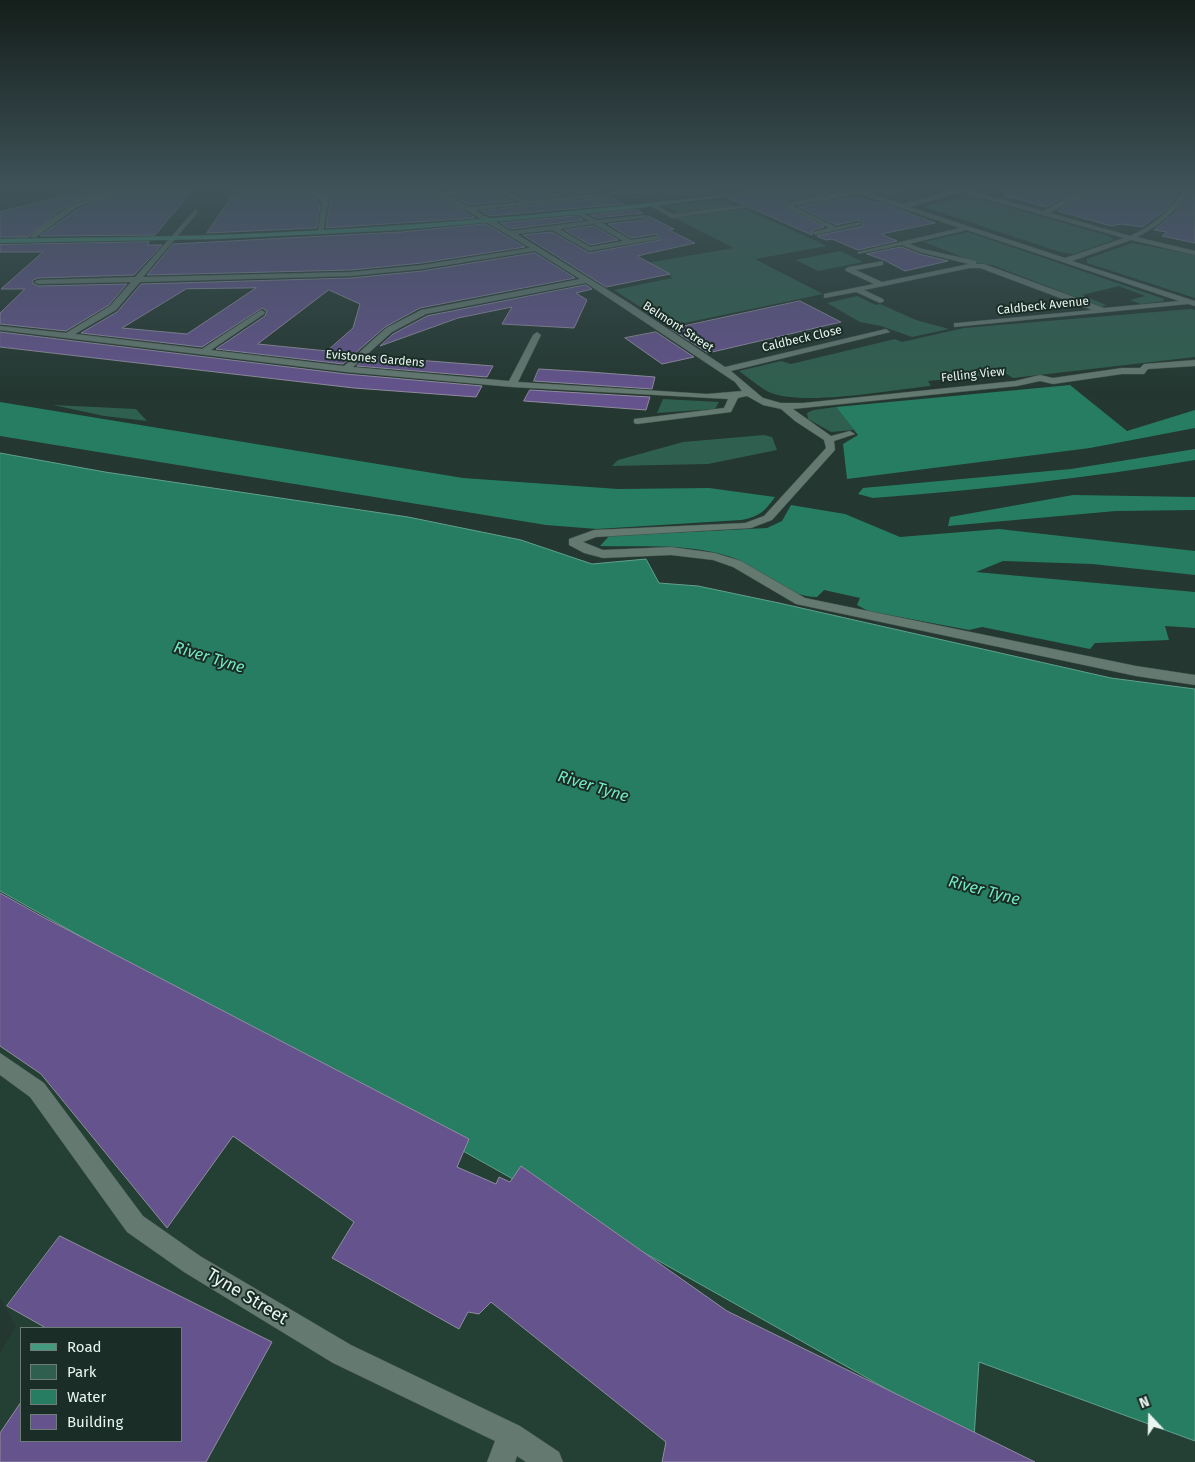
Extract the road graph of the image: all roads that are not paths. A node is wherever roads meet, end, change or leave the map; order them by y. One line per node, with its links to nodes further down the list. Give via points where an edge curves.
1 (156, 258): 11 (street)
2 (482, 258): 11 (street, via 373,273)
3 (551, 258): 12 (street, Belmont Street)
4 (950, 258): 10 (street)
5 (973, 258): 10 (street)
6 (1062, 258): 8 (street)
7 (1072, 258): 8 (street)
8 (1067, 260): 19 (street)
9 (880, 263): 14 (street, via 849,270)
10 (981, 266): 14 (street); 23 (street)
11 (138, 279): 13 (street); 29 (street, via 114,308)
12 (586, 280): 20 (street); 33 (street, Belmont Street)
13 (38, 282)
14 (882, 285): 15 (street)
15 (857, 290): 16 (street); 17 (street)
16 (828, 296)
17 (880, 301)
18 (1124, 302): 22 (street)
19 (1193, 303): 22 (street, Caldbeck Avenue)
20 (446, 307): 21 (street, via 421,305); 32 (street, via 393,322)
21 (412, 308)
22 (1138, 308): 23 (street, Caldbeck Avenue)
23 (1103, 311): 25 (street, Caldbeck Avenue)
24 (261, 312): 30 (street)
25 (957, 325)
26 (0, 328): 29 (street, Evistones Gardens)
27 (886, 332): 33 (street, Caldbeck Close)
28 (537, 335): 34 (street)
29 (66, 336): 30 (street, Evistones Gardens)
30 (202, 354): 32 (street, Evistones Gardens)
31 (1195, 363): 37 (street, Felling View, via 1144,366 1144,371 1053,381 1040,378)
32 (346, 369): 34 (street, Evistones Gardens)
33 (724, 370): 35 (street, Belmont Street)
34 (512, 384): 36 (street, Evistones Gardens)
35 (749, 394): 36 (street, Evistones Gardens); 37 (street, Felling View)
36 (734, 396): 38 (street, via 728,410)
37 (786, 407): 40 (street)
38 (637, 421)
39 (850, 434): 40 (street)
40 (829, 439): 41 (street, via 831,448 824,457 763,522 747,526 594,534 573,542 603,554 671,551 715,557 737,564 801,601)
41 (1195, 680)
42 (0, 1063): 43 (street, Tyne Street, via 37,1090 135,1224 192,1264 342,1354)
43 (511, 1435): 44 (street); 45 (street, Tyne Street)
44 (501, 1462)
45 (549, 1462)

